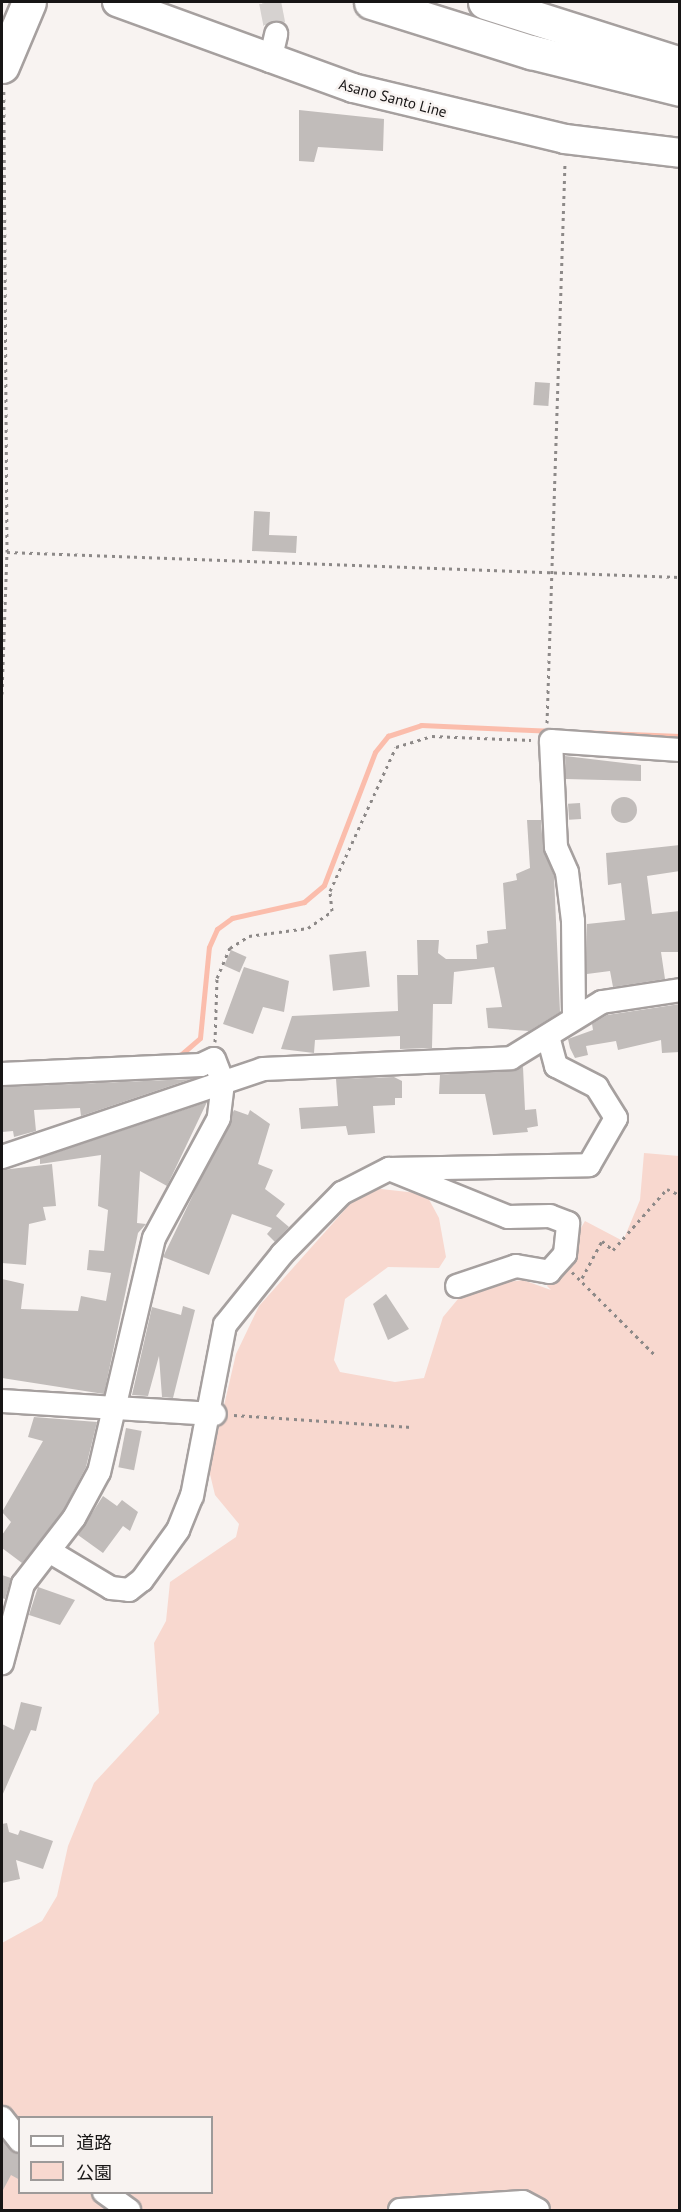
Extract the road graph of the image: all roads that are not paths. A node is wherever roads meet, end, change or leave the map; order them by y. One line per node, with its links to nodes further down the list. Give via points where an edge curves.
1 (29, 2): 5 (highway)
2 (117, 2): 8 (main road, Asano Santo Line, via 273,48 375,93 565,139)
3 (371, 2): 7 (highway, via 531,52)
4 (485, 2): 6 (highway)
5 (2, 64)
6 (680, 64)
7 (680, 89)
8 (680, 153)
9 (680, 750): 11 (street, via 549,733 556,847 567,872 573,921)
10 (680, 990): 11 (street, via 602,1002)
11 (574, 1015): 12 (street)
12 (548, 1037): 14 (street, via 511,1058 263,1069); 16 (street, via 556,1066 597,1087 616,1118 589,1166)
13 (2, 1074): 14 (street, via 201,1065 214,1059)
14 (223, 1083): 15 (street); 19 (street, via 219,1118 154,1238)
15 (2, 1157)
16 (389, 1169): 17 (street, via 508,1217 550,1216 568,1223 565,1254 549,1272 516,1266); 20 (street, via 342,1193 242,1299 225,1325)
17 (457, 1286)
18 (2, 1401): 19 (street)
19 (115, 1412): 20 (street); 21 (street, via 99,1472)
20 (211, 1414): 21 (street, via 192,1496 178,1530 142,1580 129,1590 111,1588)
21 (49, 1551): 22 (street, via 24,1584)
22 (2, 1662)
23 (2, 2118): 24 (street)
24 (18, 2138)
25 (105, 2194): 26 (street)
26 (129, 2211)
27 (400, 2211): 28 (street, via 523,2202)
28 (538, 2211)

